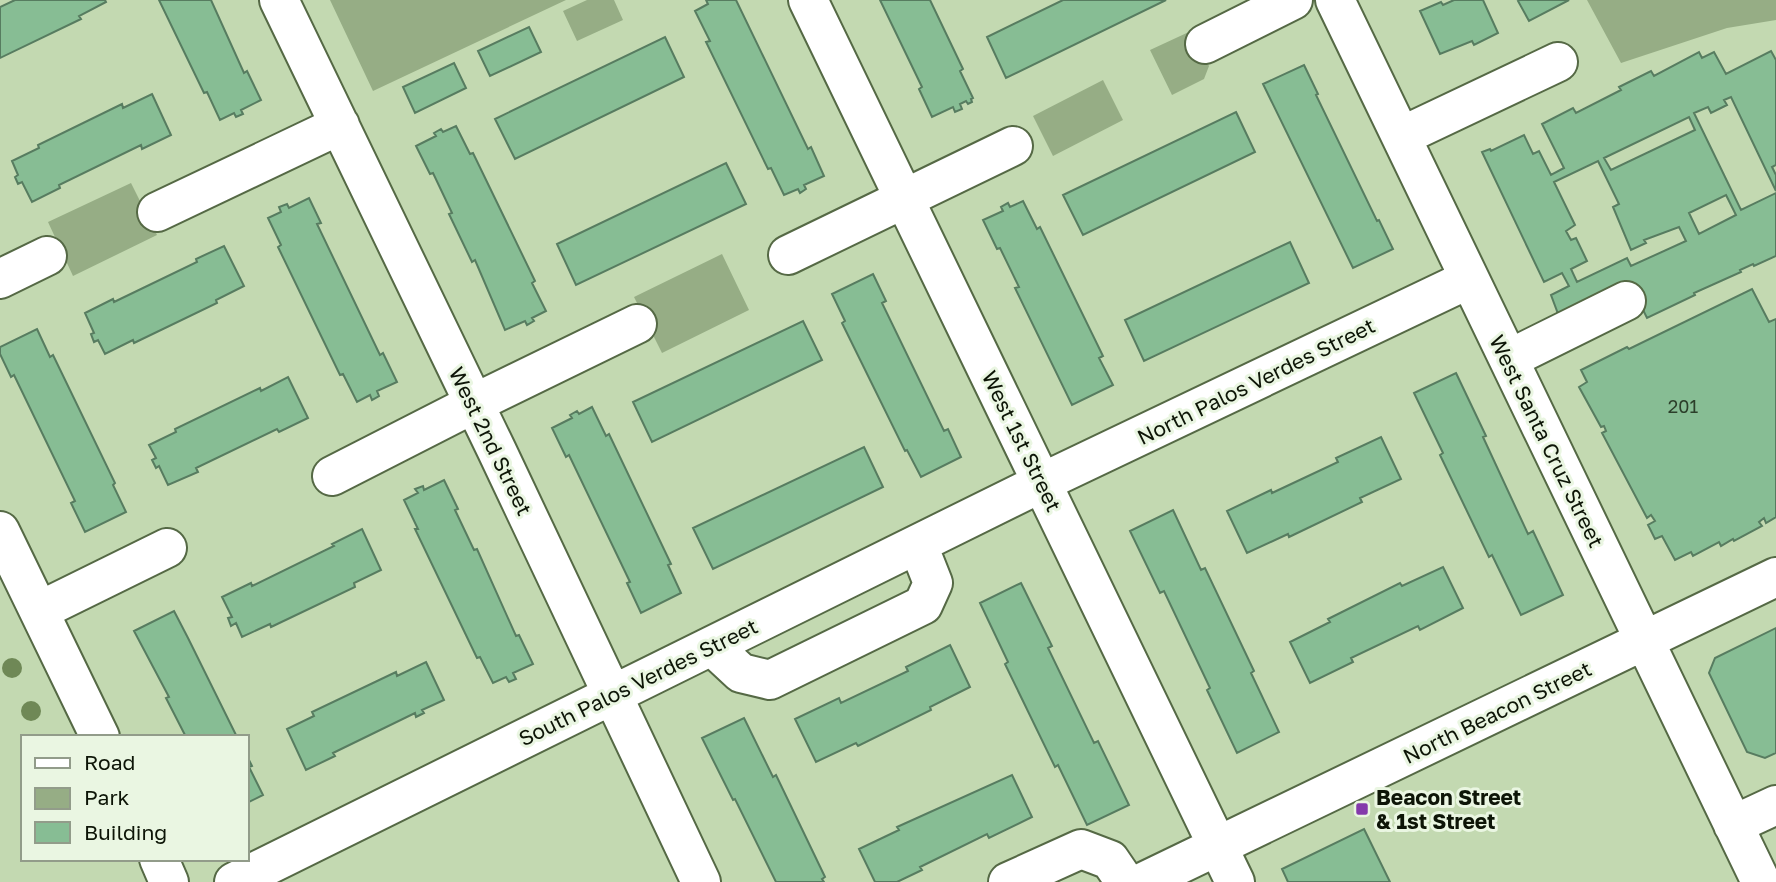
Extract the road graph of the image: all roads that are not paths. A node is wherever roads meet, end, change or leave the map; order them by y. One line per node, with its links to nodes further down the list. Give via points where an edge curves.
1 (279, 0): 7 (street, West 2nd Street)
2 (808, 0): 10 (street, West 1st Street)
3 (1293, 0): 5 (street)
4 (1335, 0): 8 (street, West Santa Cruz Street)
5 (1205, 44)
6 (1558, 62): 8 (street)
7 (340, 125): 11 (street); 19 (street, West 2nd Street)
8 (1402, 135): 15 (street, West Santa Cruz Street)
9 (1013, 146): 10 (street)
10 (905, 197): 12 (street); 21 (street, West 1st Street)
11 (157, 212)
12 (788, 255)
13 (47, 256): 14 (street)
14 (0, 279)
15 (1468, 279): 18 (street, West Santa Cruz Street); 21 (street, North Palos Verdes Street)
16 (1626, 301): 18 (street)
17 (637, 324): 19 (street)
18 (1509, 359): 27 (street, West Santa Cruz Street)
19 (472, 404): 20 (street); 29 (street, West 2nd Street)
20 (332, 476)
21 (1043, 482): 23 (street, South Palos Verdes Street); 33 (street, West 1st Street)
22 (0, 531): 26 (street)
23 (918, 545): 28 (street, South Palos Verdes Street); 28 (street, via 933,583 923,605 770,680 741,673)
24 (167, 548): 26 (street)
25 (1776, 577): 27 (street, North Beacon Street)
26 (39, 611): 30 (street)
27 (1643, 641): 32 (street, West Santa Cruz Street); 33 (street, North Beacon Street)
28 (713, 647): 29 (street, South Palos Verdes Street)
29 (613, 694): 36 (street, South Palos Verdes Street); 37 (street, West 2nd Street)
30 (99, 735)
31 (1776, 805): 32 (street)
32 (1733, 825): 42 (street, West Santa Cruz Street)
33 (1217, 847): 40 (street, North Beacon Street); 41 (street, West 1st Street)
34 (160, 861): 35 (street)
35 (170, 882)
36 (234, 882)
37 (701, 882)
38 (1008, 882): 39 (street, via 1081,849 1110,860)
39 (1125, 882)
40 (1143, 882)
41 (1235, 882)
42 (1761, 882)

